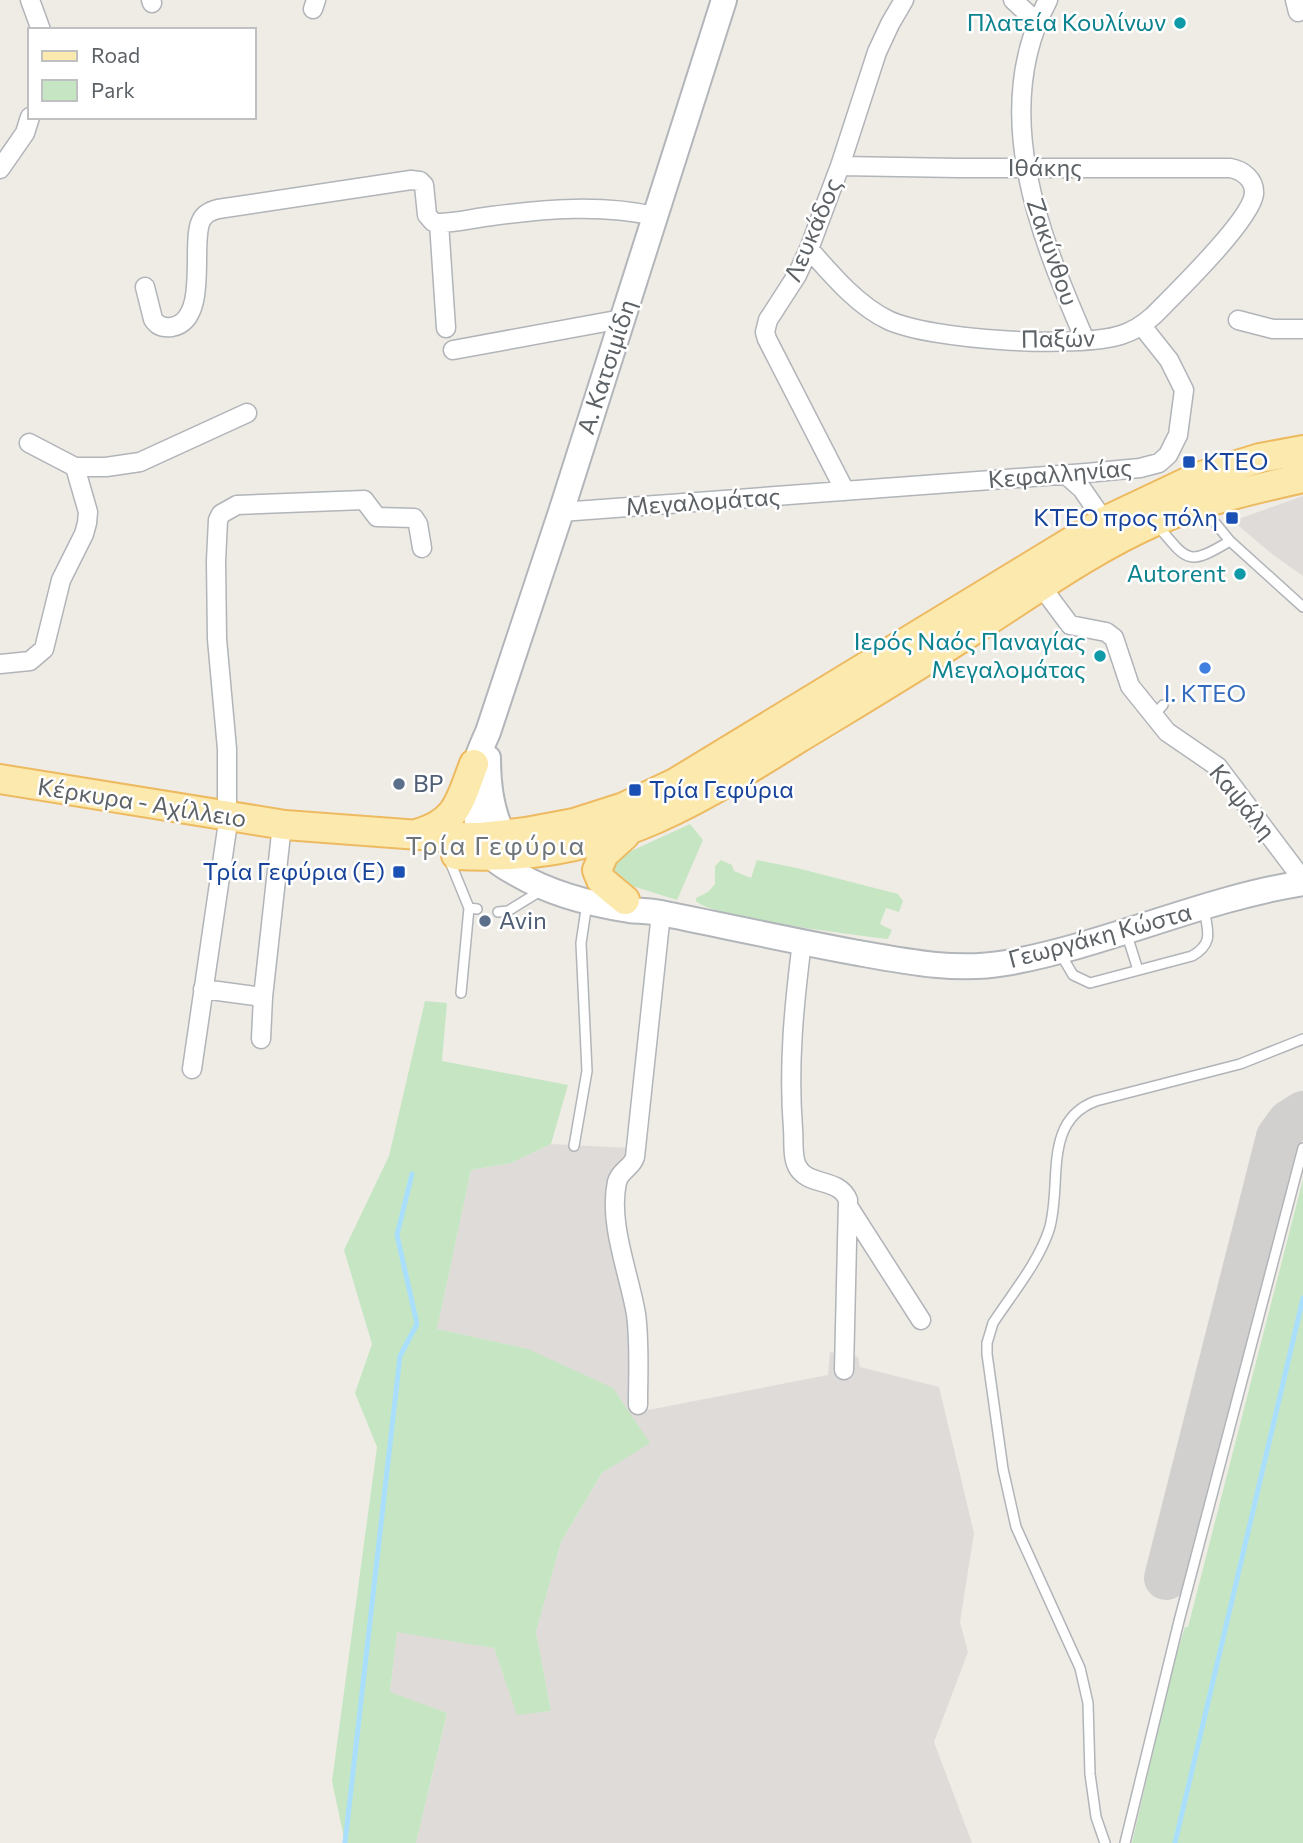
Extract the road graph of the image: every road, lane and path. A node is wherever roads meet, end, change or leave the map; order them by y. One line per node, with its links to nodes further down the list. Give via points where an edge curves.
1 (30, 0): 7 (street)
2 (724, 0): 13 (main road, Α. Κατσιμίδη)
3 (904, 0): 9 (street, Λευκάδος, via 877,52)
4 (1013, 0): 6 (street)
5 (1048, 0): 6 (street, Ζακύνθου)
6 (1038, 23): 10 (street, Ζακύνθου, via 1022,77)
7 (40, 28)
8 (29, 119): 11 (street)
9 (840, 166): 10 (street, Ιθάκης); 15 (street, Λευκάδος)
10 (1025, 168): 12 (street, Ιθάκης, via 1222,167); 22 (street, Ζακύνθου, via 1046,242)
11 (0, 169)
12 (1247, 176): 19 (street, Παξών, via 1252,199 1234,228)
13 (654, 216): 14 (street, via 630,210 579,209); 17 (main road, Α. Κατσιμίδη)
14 (439, 223): 16 (street, via 429,219 425,187 416,180 218,209 206,214 199,224 197,290 183,320 172,327 156,324); 20 (street)
15 (809, 249): 22 (street, Παξών, via 876,313 906,327 983,338); 30 (street, Λευκάδος, via 765,331)
16 (145, 287)
17 (622, 319): 23 (street); 32 (main road, Α. Κατσιμίδη)
18 (1238, 320): 21 (street, via 1273,329)
19 (1142, 326): 22 (street, Παξών); 28 (street, Κεφαλληνίας, via 1169,360 1184,390 1178,435 1168,455 1140,468)
20 (446, 328)
21 (1303, 329)
22 (1085, 340)
23 (453, 349)
24 (247, 413): 27 (street, via 140,462)
25 (29, 443): 27 (street)
26 (1303, 450): 34 (main road, via 1198,477)
27 (75, 467): 39 (street, via 88,523 61,580 44,649 30,661)
28 (1065, 474): 30 (street, Κεφαλληνίας); 34 (street, via 1082,489)
29 (1303, 478): 31 (main road)
30 (845, 491): 32 (street, Μεγαλομάτας)
31 (1200, 506): 33 (main road); 35 (lane)
32 (561, 512): 40 (main road, Α. Κατσιμίδη)
33 (1155, 522): 34 (main road); 35 (lane, via 1188,557 1200,557)
34 (1111, 531): 37 (main road); 47 (main road, via 675,783 610,812)
35 (1230, 541): 38 (lane)
36 (422, 548): 43 (street, via 414,518 377,517 364,500 237,505 221,514 215,592 227,749)
37 (1041, 586): 45 (main road, via 730,781); 49 (street, Καψάλη, via 1070,625 1114,638 1130,686 1158,710 1177,741 1218,766)
38 (1303, 607)
39 (0, 664)
40 (488, 732): 41 (main road, Α. Κατσιμίδη); 47 (main road, Α. Κατσιμίδη, via 488,782)
41 (474, 764): 46 (main road, via 454,813 433,830); 47 (main road, Α. Κατσιμίδη, via 472,783)
42 (0, 779): 43 (main road, Κέρκυρα - Αχίλλειο)
43 (226, 816): 44 (main road, Κέρκυρα - Αχίλλειο); 59 (street, via 224,861)
44 (284, 825): 46 (main road, Κέρκυρα - Αχίλλειο); 48 (main road, Κέρκυρα - Αχίλλειο, via 332,839); 61 (street)
45 (638, 827): 47 (main road, via 572,848); 52 (main road, via 611,845 598,865 601,880)
46 (410, 835): 47 (main road, Κέρκυρα - Αχίλλειο)
47 (502, 839): 48 (main road, Κέρκυρα - Αχίλλειο); 50 (main road, Γεωργάκη Κώστα, via 520,876); 52 (main road, Γεωργάκη Κώστα, via 549,875)
48 (447, 854): 60 (lane, via 474,908)
49 (1303, 882): 53 (main road, Γεωργάκη Κώστα)
50 (545, 888): 51 (main road, Γεωργάκη Κώστα); 54 (lane, via 508,911)
51 (587, 901): 52 (main road, Γεωργάκη Κώστα, via 631,910); 65 (lane, via 581,943 587,1071)
52 (644, 908): 56 (main road, Γεωργάκη Κώστα); 70 (street, via 635,1157 617,1184 618,1235 636,1314)
53 (1204, 908): 55 (main road, Γεωργάκη Κώστα); 58 (lane, via 1208,937 1203,950)
54 (498, 912)
55 (1125, 932): 57 (main road, Γεωργάκη Κώστα); 58 (lane)
56 (802, 942): 57 (main road, Γεωργάκη Κώστα, via 933,965 1005,964); 67 (street, via 792,1018 795,1160 804,1174 843,1191)
57 (1059, 951): 58 (lane, via 1073,975 1090,983)
58 (1138, 970)
59 (203, 989): 61 (street); 64 (street)
60 (461, 993)
61 (263, 997): 62 (street)
62 (261, 1039)
63 (1303, 1039): 71 (lane, via 1240,1065 1082,1106 1058,1145 1048,1232 989,1334 987,1354 1003,1469 1016,1527 1080,1668 1088,1703 1096,1817)
64 (192, 1069)
65 (574, 1146)
66 (1303, 1148): 72 (lane)
67 (848, 1206): 68 (street); 69 (street)
68 (921, 1320)
69 (844, 1370)
70 (638, 1405)
71 (1105, 1843)
72 (1125, 1843)

